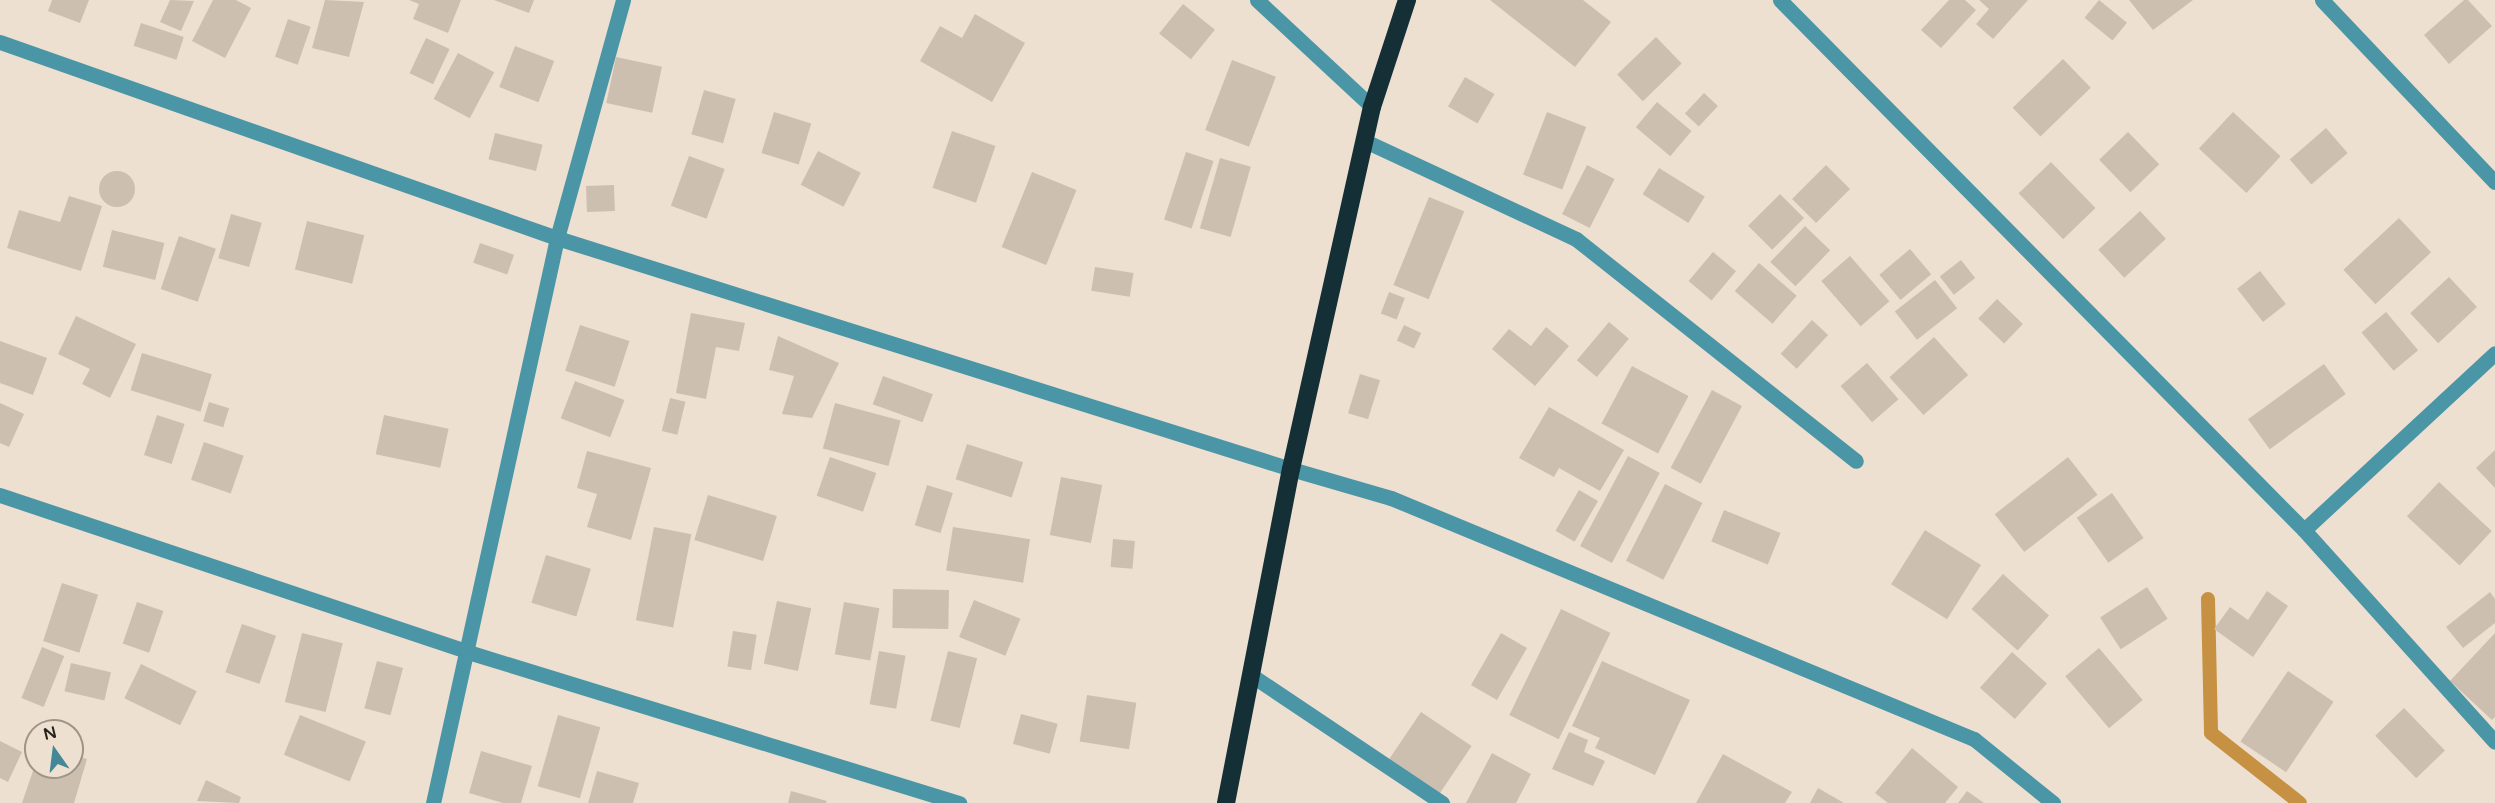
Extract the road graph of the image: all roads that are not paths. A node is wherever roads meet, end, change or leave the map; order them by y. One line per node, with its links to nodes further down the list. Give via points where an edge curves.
1 (623, 0): 10 (street)
2 (1257, 0): 7 (street)
3 (1407, 0): 7 (highway)
4 (1780, 0): 15 (street)
5 (2322, 0): 9 (street)
6 (0, 42): 10 (street)
7 (1372, 107): 8 (highway)
8 (1365, 141): 12 (street, via 1576,239); 13 (highway)
9 (2495, 182)
10 (557, 238): 13 (street); 16 (street)
11 (2495, 353): 15 (street)
12 (1856, 461)
13 (1291, 469): 17 (highway); 23 (street, via 1391,498 1974,739)
14 (0, 495): 16 (street)
15 (2304, 530): 18 (street)
16 (468, 652): 19 (street); 20 (street)
17 (1251, 675): 21 (highway); 22 (street)
18 (2495, 742)
19 (433, 803)
20 (959, 803)
21 (1226, 803)
22 (1442, 803)
23 (2054, 803)

